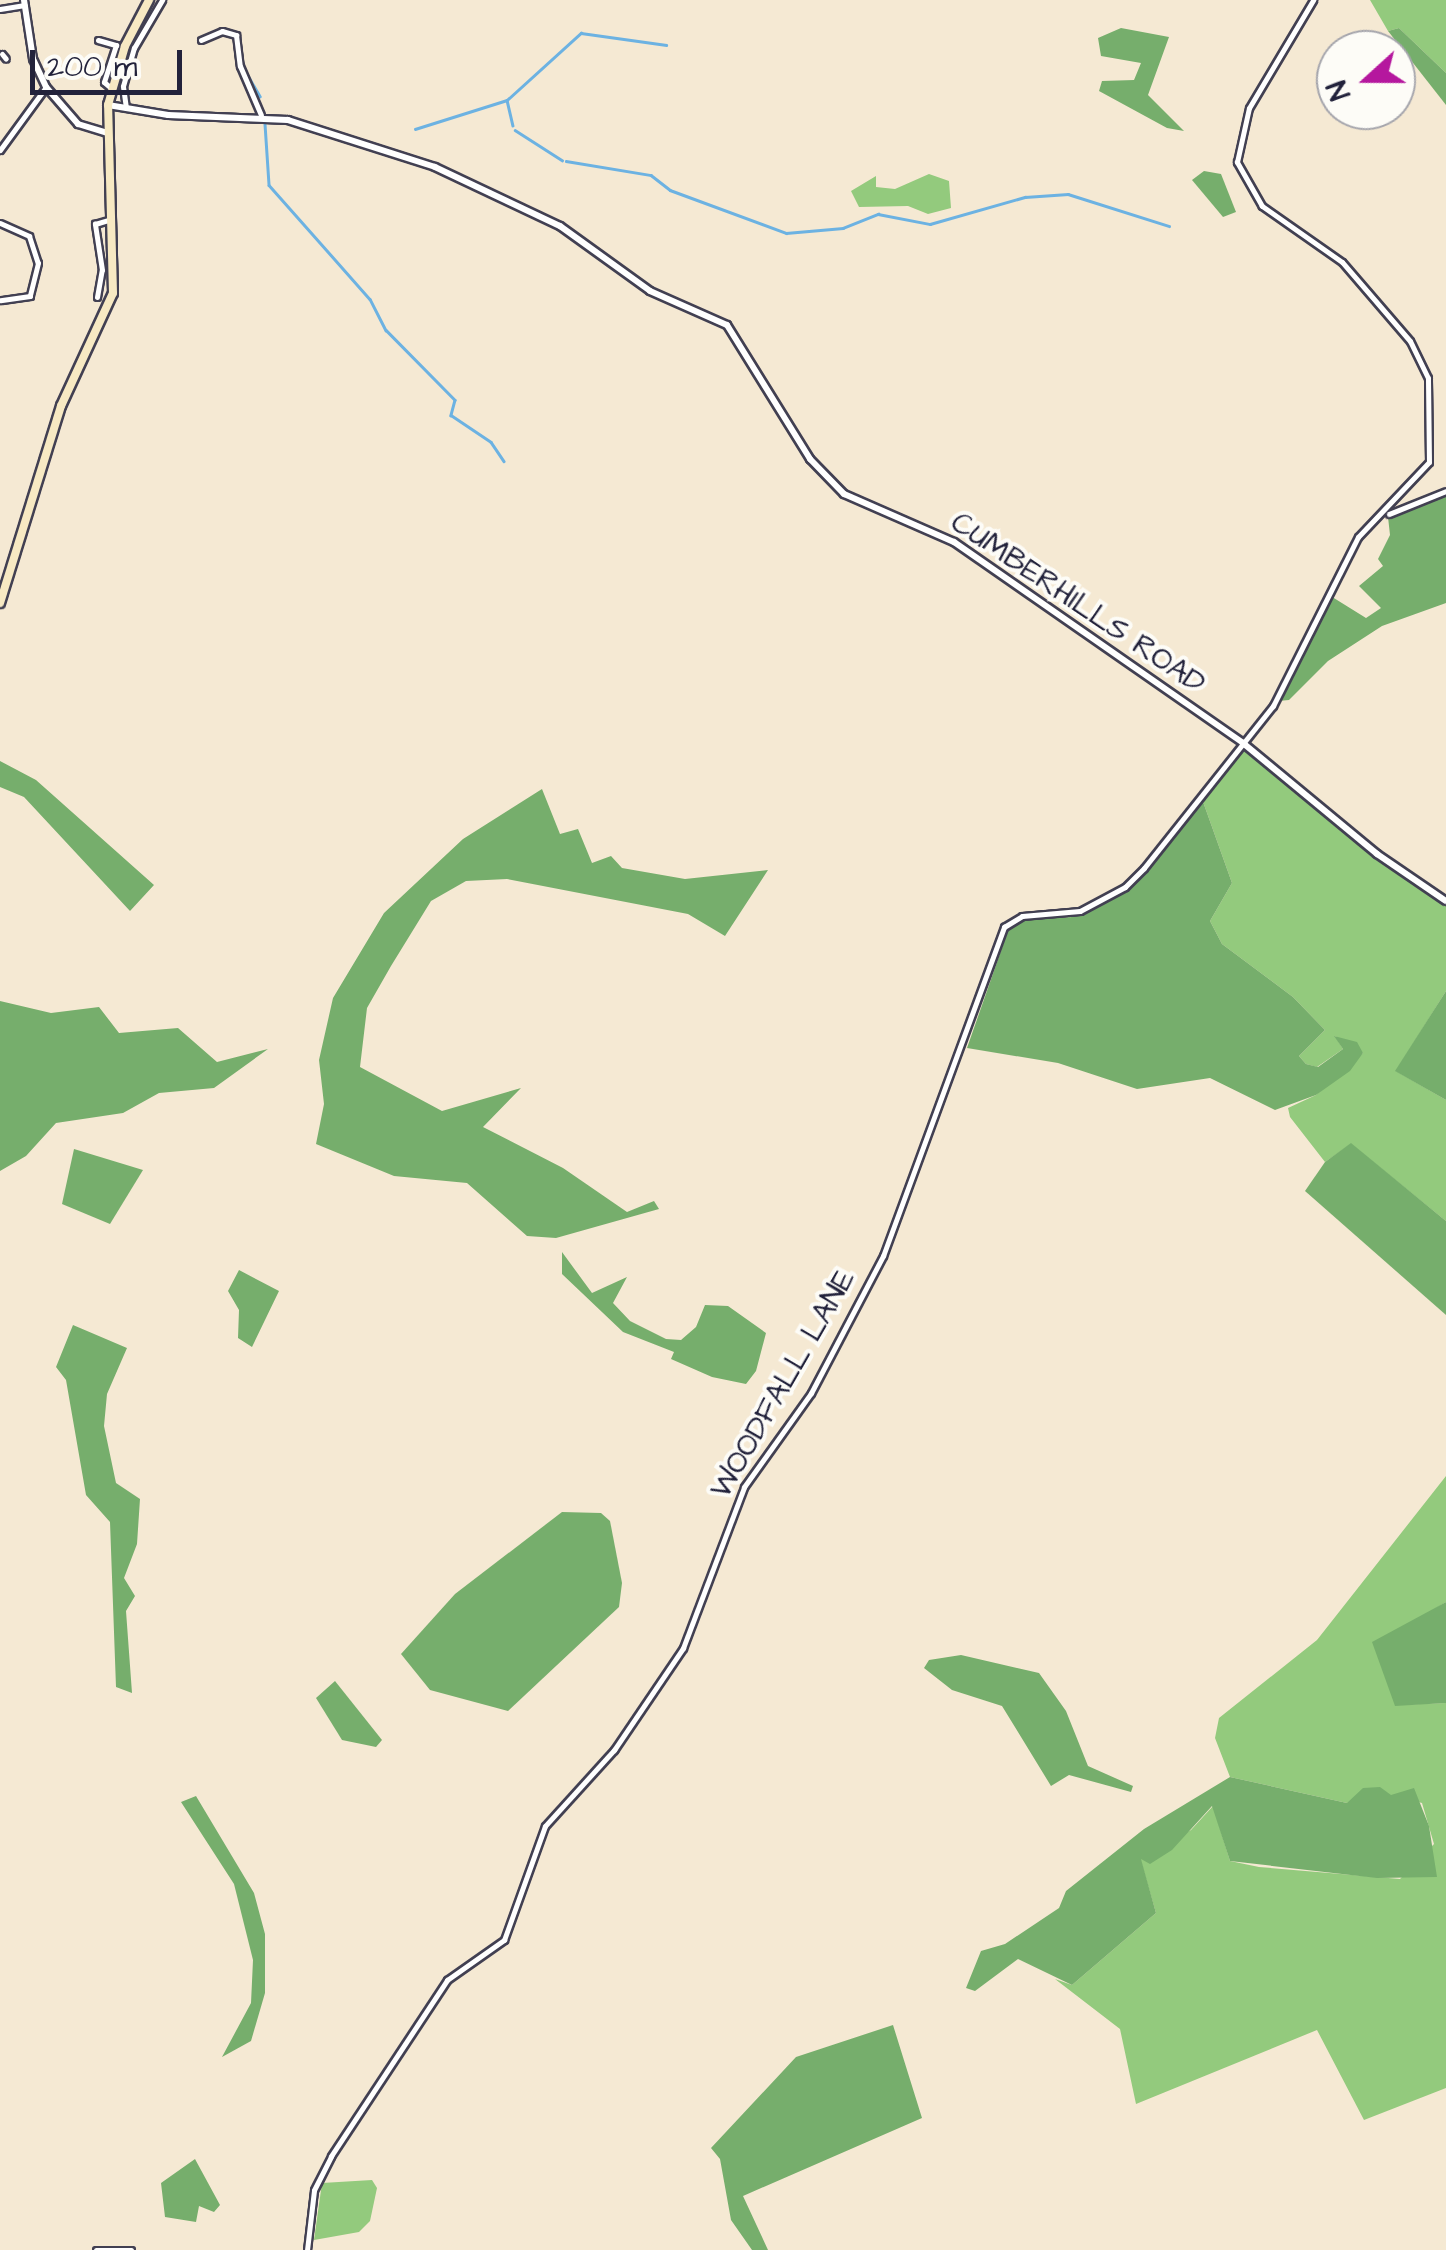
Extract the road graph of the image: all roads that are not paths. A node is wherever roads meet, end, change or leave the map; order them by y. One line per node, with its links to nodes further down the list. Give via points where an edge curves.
1 (148, 0): 8 (main road)
2 (162, 0): 8 (street)
3 (1313, 0): 21 (street, via 1249,108 1237,162 1262,206 1366,284 1424,365 1432,452)
4 (24, 2): 5 (street); 9 (street)
5 (4, 6)
6 (98, 40): 10 (street, via 116,45 104,82)
7 (201, 40): 13 (street, via 222,30 236,35 240,66)
8 (130, 46): 10 (main road); 12 (street)
9 (46, 88): 14 (street, via 78,124); 15 (street)
10 (111, 88): 11 (main road)
11 (108, 105): 12 (street, CUMBERHILLS ROAD); 14 (main road)
12 (126, 108): 13 (street, CUMBERHILLS ROAD)
13 (261, 115): 23 (street, CUMBERHILLS ROAD, via 434,167 560,226 650,291 727,326 810,459 844,494 954,542)
14 (105, 132): 16 (main road)
15 (0, 150)
16 (110, 219): 18 (street, via 94,224 102,270); 22 (main road, via 112,293 60,406)
17 (0, 223): 19 (street, via 29,236 38,262 30,296)
18 (96, 297)
19 (0, 300)
20 (1446, 491): 21 (street)
21 (1386, 514): 23 (street, via 1358,538 1272,706)
22 (0, 602)
23 (1244, 743): 24 (street, CUMBERHILLS ROAD, via 1377,854); 27 (street, WOODFALL LANE, via 1125,888 1071,914 1022,916 1004,927 883,1256 811,1393 744,1487 684,1648 614,1750 545,1826 504,1940 447,1980 331,2156 314,2190)
24 (1446, 901)
25 (96, 2250): 26 (street)
26 (131, 2250)
27 (306, 2250)

